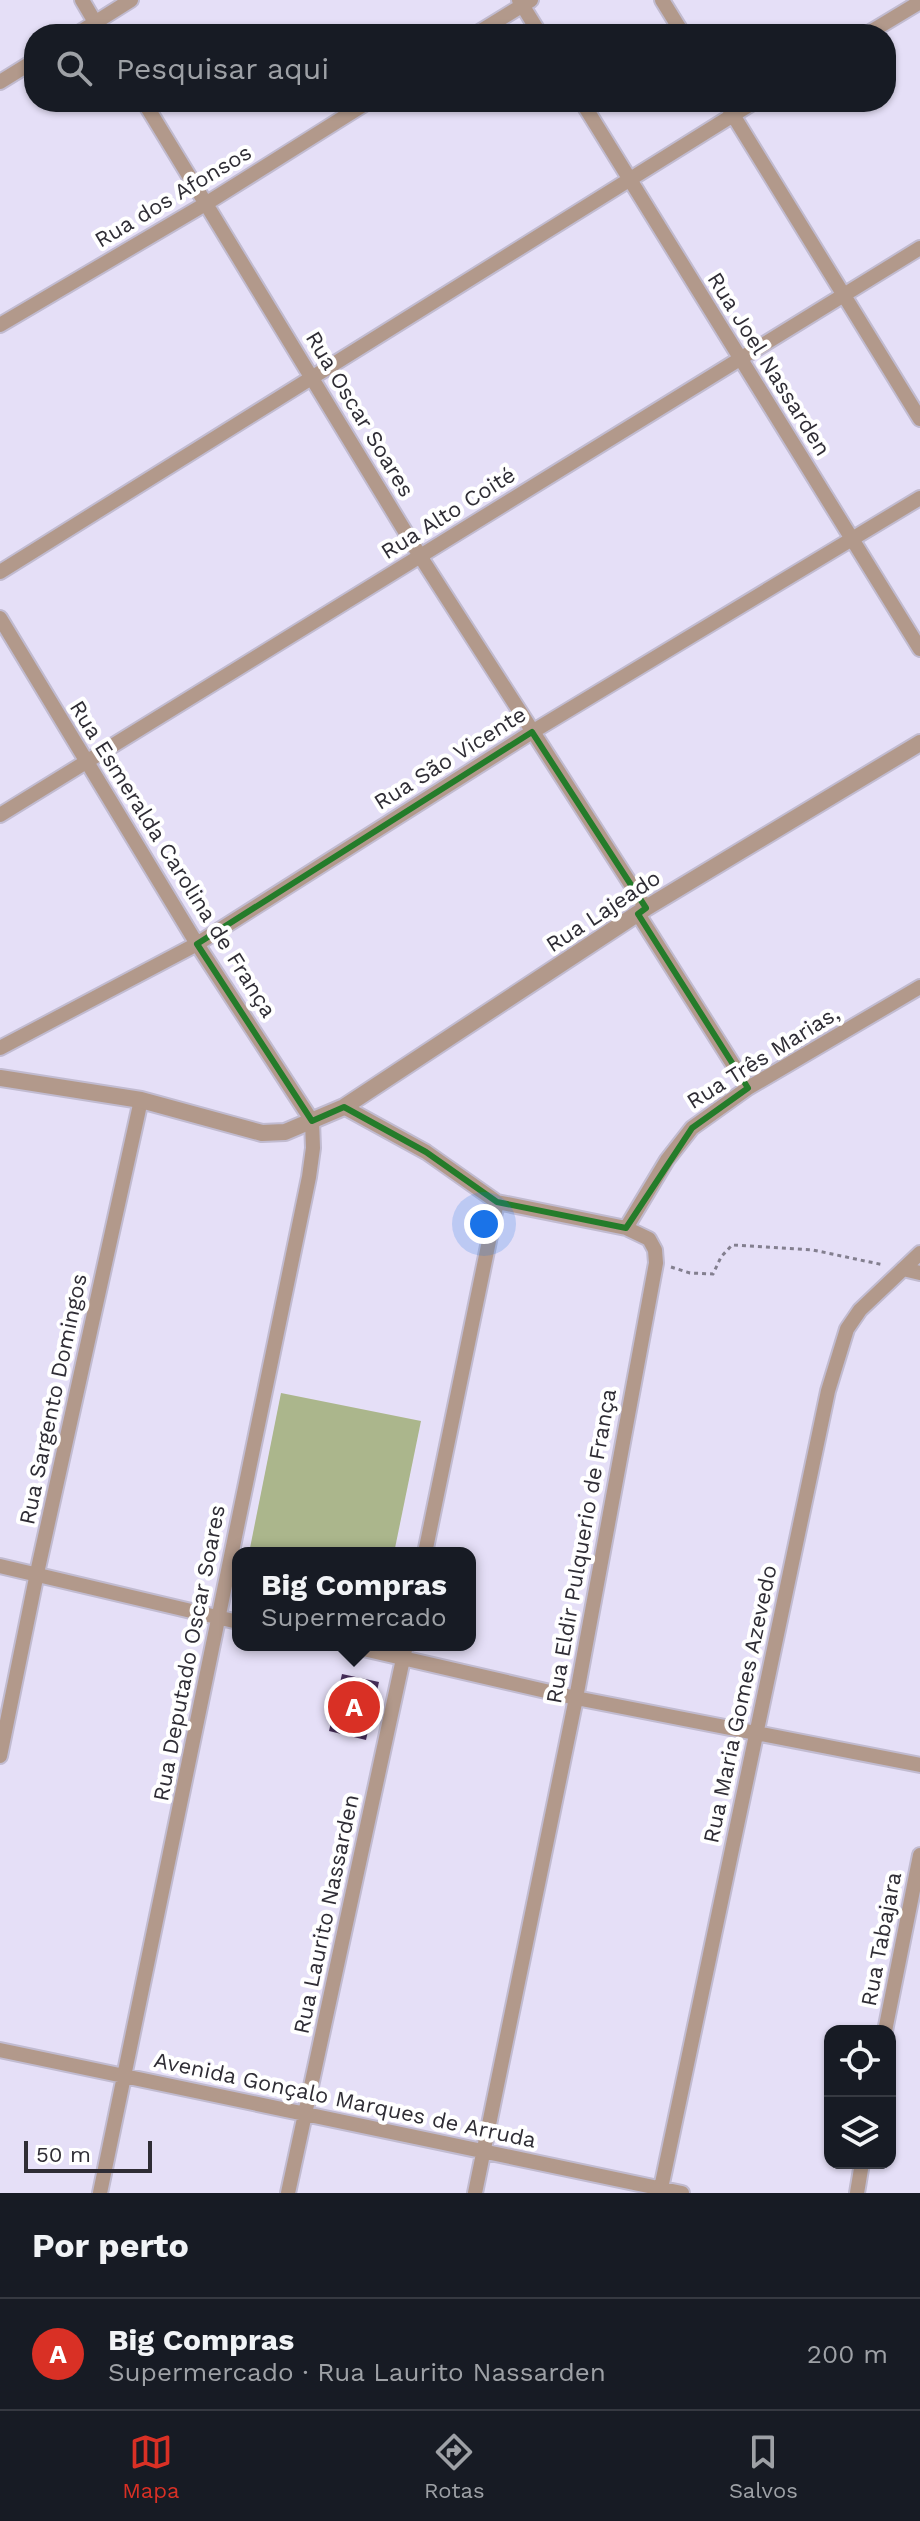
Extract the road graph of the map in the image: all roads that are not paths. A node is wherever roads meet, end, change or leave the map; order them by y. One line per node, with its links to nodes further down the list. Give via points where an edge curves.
1 (82, 0): 6 (street)
2 (131, 0): 7 (street)
3 (662, 0): 10 (street)
4 (524, 2): 8 (street); 9 (street)
5 (920, 2): 11 (street)
6 (96, 24)
7 (103, 24)
8 (491, 24)
9 (535, 24)
10 (677, 24)
11 (884, 24)
12 (24, 67): 13 (street)
13 (0, 82)
14 (150, 112): 20 (street, Rua Oscar Soares)
15 (352, 112): 20 (street, Rua dos Afonsos)
16 (588, 112): 19 (street, Rua Joel Nassarden)
17 (723, 112): 19 (street)
18 (731, 112): 22 (street)
19 (630, 179): 24 (street, Rua Joel Nassarden); 25 (street)
20 (207, 203): 23 (street, Rua dos Afonsos); 25 (street, Rua Oscar Soares)
21 (920, 248): 22 (street, Rua Alto Coité)
22 (844, 294): 24 (street, Rua Alto Coité); 26 (street)
23 (0, 325)
24 (739, 359): 28 (street, Rua Joel Nassarden); 29 (street, Rua Alto Coité)
25 (312, 376): 29 (street, Rua Oscar Soares); 30 (street)
26 (920, 419)
27 (920, 498): 28 (street, Rua São Vicente)
28 (852, 538): 32 (street, Rua Joel Nassarden); 33 (street, Rua São Vicente)
29 (420, 556): 33 (street, Rua Oscar Soares); 35 (street, Rua Alto Coité)
30 (0, 572)
31 (0, 618): 35 (street, Rua Esmeralda Carolina de França)
32 (920, 649)
33 (532, 732): 37 (street, Rua Oscar Soares); 38 (street, Rua São Vicente)
34 (920, 743): 37 (street, Rua Lajeado)
35 (87, 763): 36 (street, Rua Alto Coité); 38 (street, Rua Esmeralda Carolina de França)
36 (0, 815)
37 (642, 911): 42 (street, Rua Oscar Soares); 44 (street, Rua Lajeado)
38 (197, 944): 40 (street, Rua São Vicente); 45 (street, Rua Esmeralda Carolina de França)
39 (920, 987): 42 (street, Rua Três Marias,)
40 (0, 1048)
41 (0, 1078): 43 (street, Rua Lajeado)
42 (748, 1088): 47 (street, Rua Três Marias,, via 692,1128)
43 (141, 1100): 45 (street, Rua Lajeado, via 262,1133 285,1132); 55 (street, Rua Sargento Domingos)
44 (344, 1107): 45 (street, Rua Lajeado); 46 (street, via 426,1152)
45 (312, 1121): 51 (street, Rua Deputado Oscar Soares, via 309,1177)
46 (497, 1202): 47 (street); 52 (street)
47 (626, 1228): 59 (street, Rua Eldir Pulquerio de França, via 649,1239 656,1263)
48 (920, 1253): 49 (street, Rua Maria Gomes Azevedo)
49 (903, 1269): 50 (street); 60 (street, Rua Maria Gomes Azevedo, via 847,1329 828,1391)
50 (920, 1273)
51 (233, 1547)
52 (426, 1547)
53 (232, 1550): 56 (street, Rua Deputado Oscar Soares)
54 (0, 1566): 55 (street)
55 (37, 1573): 56 (street); 61 (street, Rua Sargento Domingos)
56 (218, 1618): 57 (street); 66 (street, Rua Deputado Oscar Soares)
57 (232, 1621)
58 (405, 1651): 59 (street); 67 (street, Rua Laurito Nassarden)
59 (576, 1698): 60 (street); 68 (street, Rua Eldir Pulquerio de França)
60 (758, 1732): 62 (street); 70 (street, Rua Maria Gomes Azevedo)
61 (0, 1756)
62 (920, 1765)
63 (920, 1855): 64 (street, Rua Tabajara)
64 (886, 2025)
65 (0, 2050): 66 (street, Avenida Gonçalo Marques de Arruda)
66 (126, 2076): 67 (street, Avenida Gonçalo Marques de Arruda); 71 (street, Rua Deputado Oscar Soares)
67 (305, 2114): 68 (street, Avenida Gonçalo Marques de Arruda); 72 (street, Rua Laurito Nassarden)
68 (483, 2151): 70 (street, Avenida Gonçalo Marques de Arruda); 73 (street, Rua Eldir Pulquerio de França)
69 (861, 2169): 75 (street)
70 (660, 2191): 74 (street, Avenida Gonçalo Marques de Arruda)
71 (100, 2193)
72 (288, 2193)
73 (475, 2193)
74 (682, 2193)
75 (857, 2193)

